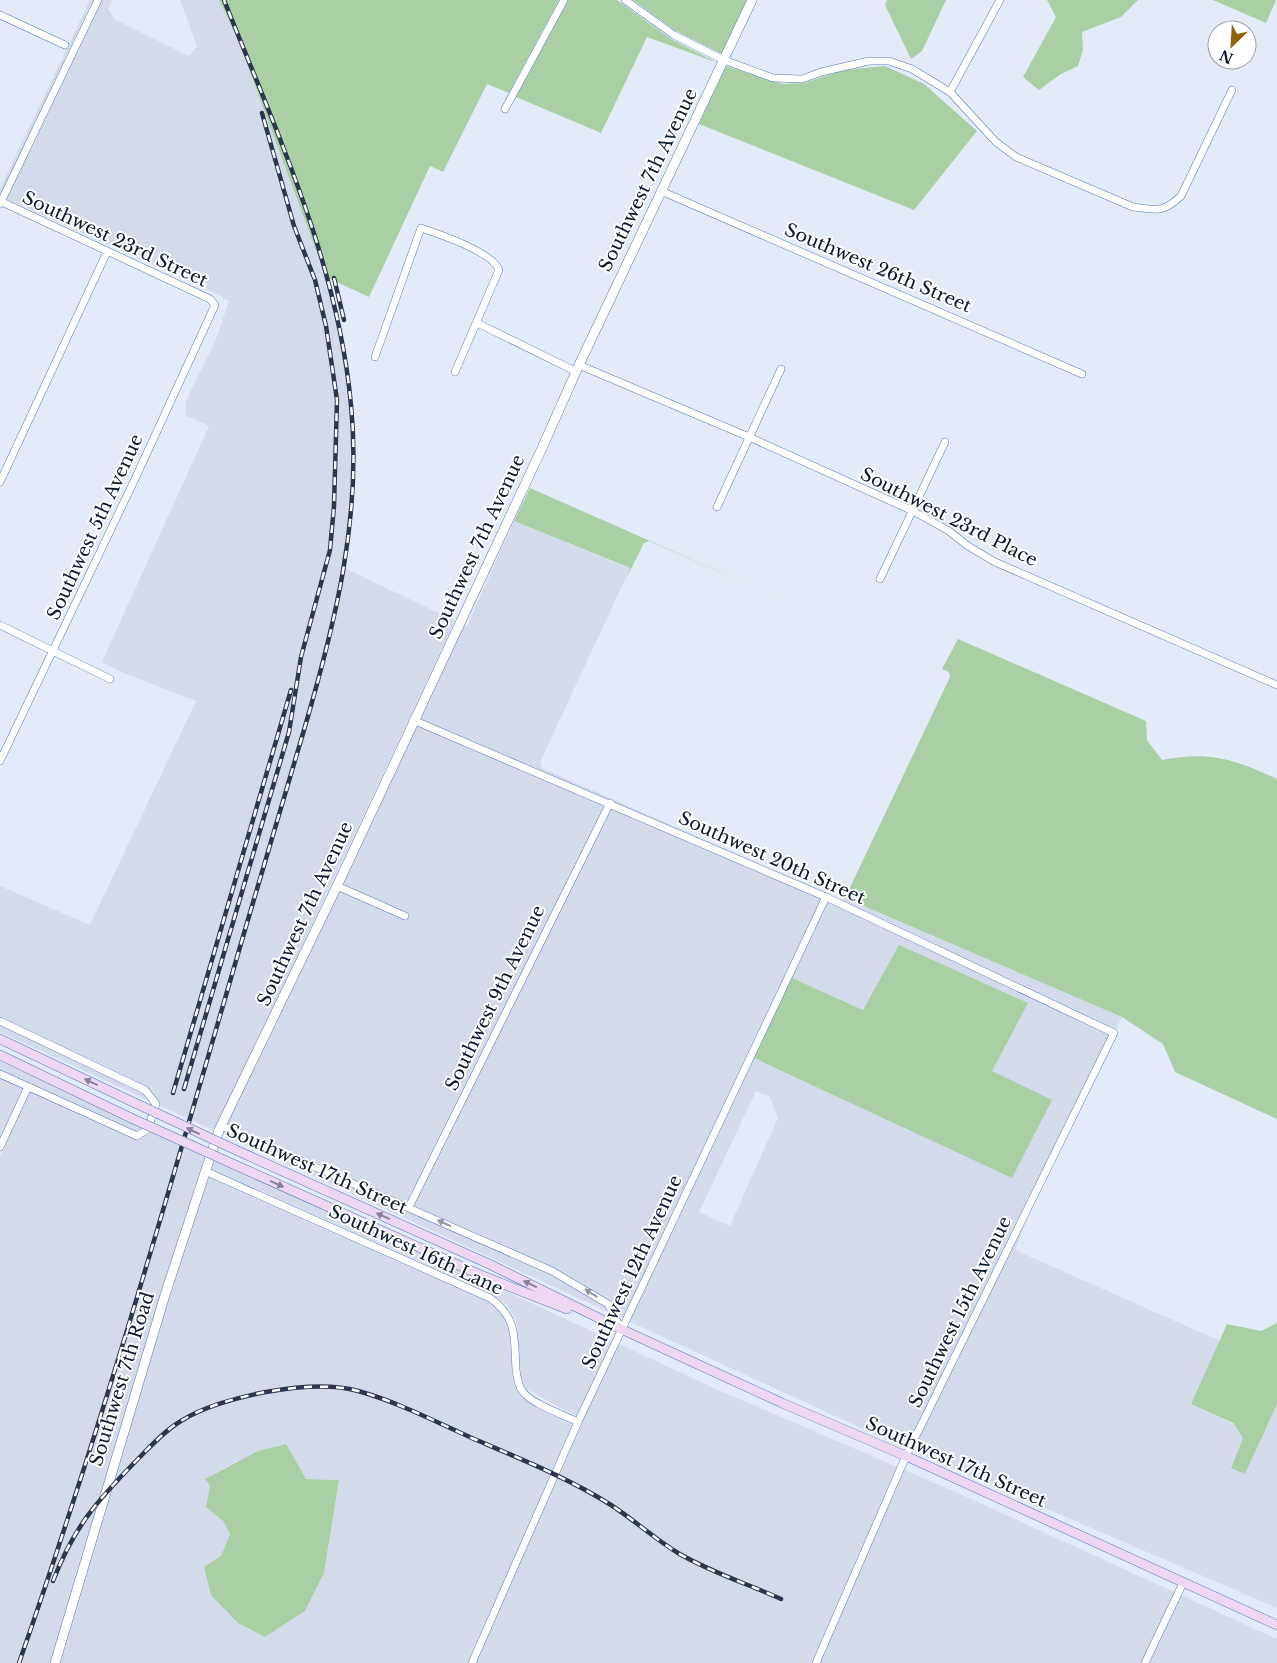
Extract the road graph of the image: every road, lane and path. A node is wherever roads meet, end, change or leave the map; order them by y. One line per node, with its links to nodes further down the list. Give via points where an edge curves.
1 (98, 0): 13 (street)
2 (564, 0): 11 (street)
3 (625, 0): 8 (street, via 674,35)
4 (752, 0): 8 (street, Southwest 7th Avenue)
5 (1000, 0): 10 (street)
6 (0, 15): 7 (street)
7 (65, 45)
8 (724, 60): 10 (street, via 773,78 802,79 869,61 889,61 912,69); 12 (street, Southwest 7th Avenue)
9 (1232, 90): 10 (street, via 1182,196 1169,208 1153,210 1133,207 1016,158 996,142)
10 (950, 92)
11 (505, 109)
12 (661, 191): 18 (street, Southwest 7th Avenue); 21 (street, Southwest 26th Street)
13 (1, 203): 14 (street, Southwest 23rd Street)
14 (107, 252): 15 (street, Southwest 23rd Street); 24 (street)
15 (215, 305): 29 (street, Southwest 5th Avenue)
16 (477, 323): 17 (street, via 499,270 497,264 449,238 421,228); 18 (street, Southwest 23rd Place); 20 (street)
17 (375, 357)
18 (577, 368): 22 (street, Southwest 23rd Place); 32 (street, Southwest 7th Avenue)
19 (781, 370): 22 (street)
20 (455, 372)
21 (1082, 374)
22 (749, 437): 25 (street); 26 (street, Southwest 23rd Place)
23 (945, 442): 26 (street)
24 (0, 482)
25 (716, 507)
26 (912, 511): 27 (street); 31 (street, Southwest 23rd Place, via 950,531 995,562)
27 (880, 579)
28 (0, 625): 29 (street)
29 (53, 651): 30 (street); 33 (street, Southwest 5th Avenue)
30 (110, 679)
31 (1277, 685)
32 (413, 720): 34 (street, Southwest 20th Street); 35 (street, Southwest 7th Avenue)
33 (0, 761)
34 (610, 803): 36 (street, Southwest 20th Street); 48 (street, Southwest 9th Avenue)
35 (337, 886): 37 (street); 44 (street, Southwest 7th Avenue)
36 (826, 897): 39 (street, Southwest 20th Street); 49 (street, Southwest 12th Avenue)
37 (405, 916)
38 (0, 1021): 43 (street, via 145,1090 156,1104 148,1130 137,1136)
39 (1114, 1033): 51 (street, Southwest 15th Avenue)
40 (0, 1040): 49 (main road, Southwest 17th Street, one-way to 40, bridge, via 489,1264)
41 (0, 1055): 49 (main road, Southwest 17th Street, one-way to 49, bridge, via 131,1118 483,1276)
42 (0, 1074): 43 (street)
43 (28, 1087): 46 (street)
44 (231, 1108): 45 (street, Southwest 7th Road)
45 (222, 1126): 47 (street, Southwest 7th Road); 48 (street)
46 (0, 1147)
47 (205, 1171): 50 (street, Southwest 16th Lane, via 490,1298 504,1308 513,1322 517,1379 523,1393); 54 (street, Southwest 7th Road)
48 (409, 1207): 49 (street, one-way to 48, via 608,1304 583,1288)
49 (621, 1329): 50 (street, Southwest 12th Avenue); 51 (main road, Southwest 17th Street)
50 (578, 1422): 55 (street, Southwest 12th Avenue)
51 (906, 1456): 52 (main road, Southwest 17th Street); 56 (street, Southwest 15th Avenue)
52 (1183, 1583): 53 (main road, Southwest 17th Street); 57 (street)
53 (1277, 1625)
54 (55, 1663)
55 (472, 1663)
56 (816, 1663)
57 (1145, 1663)

